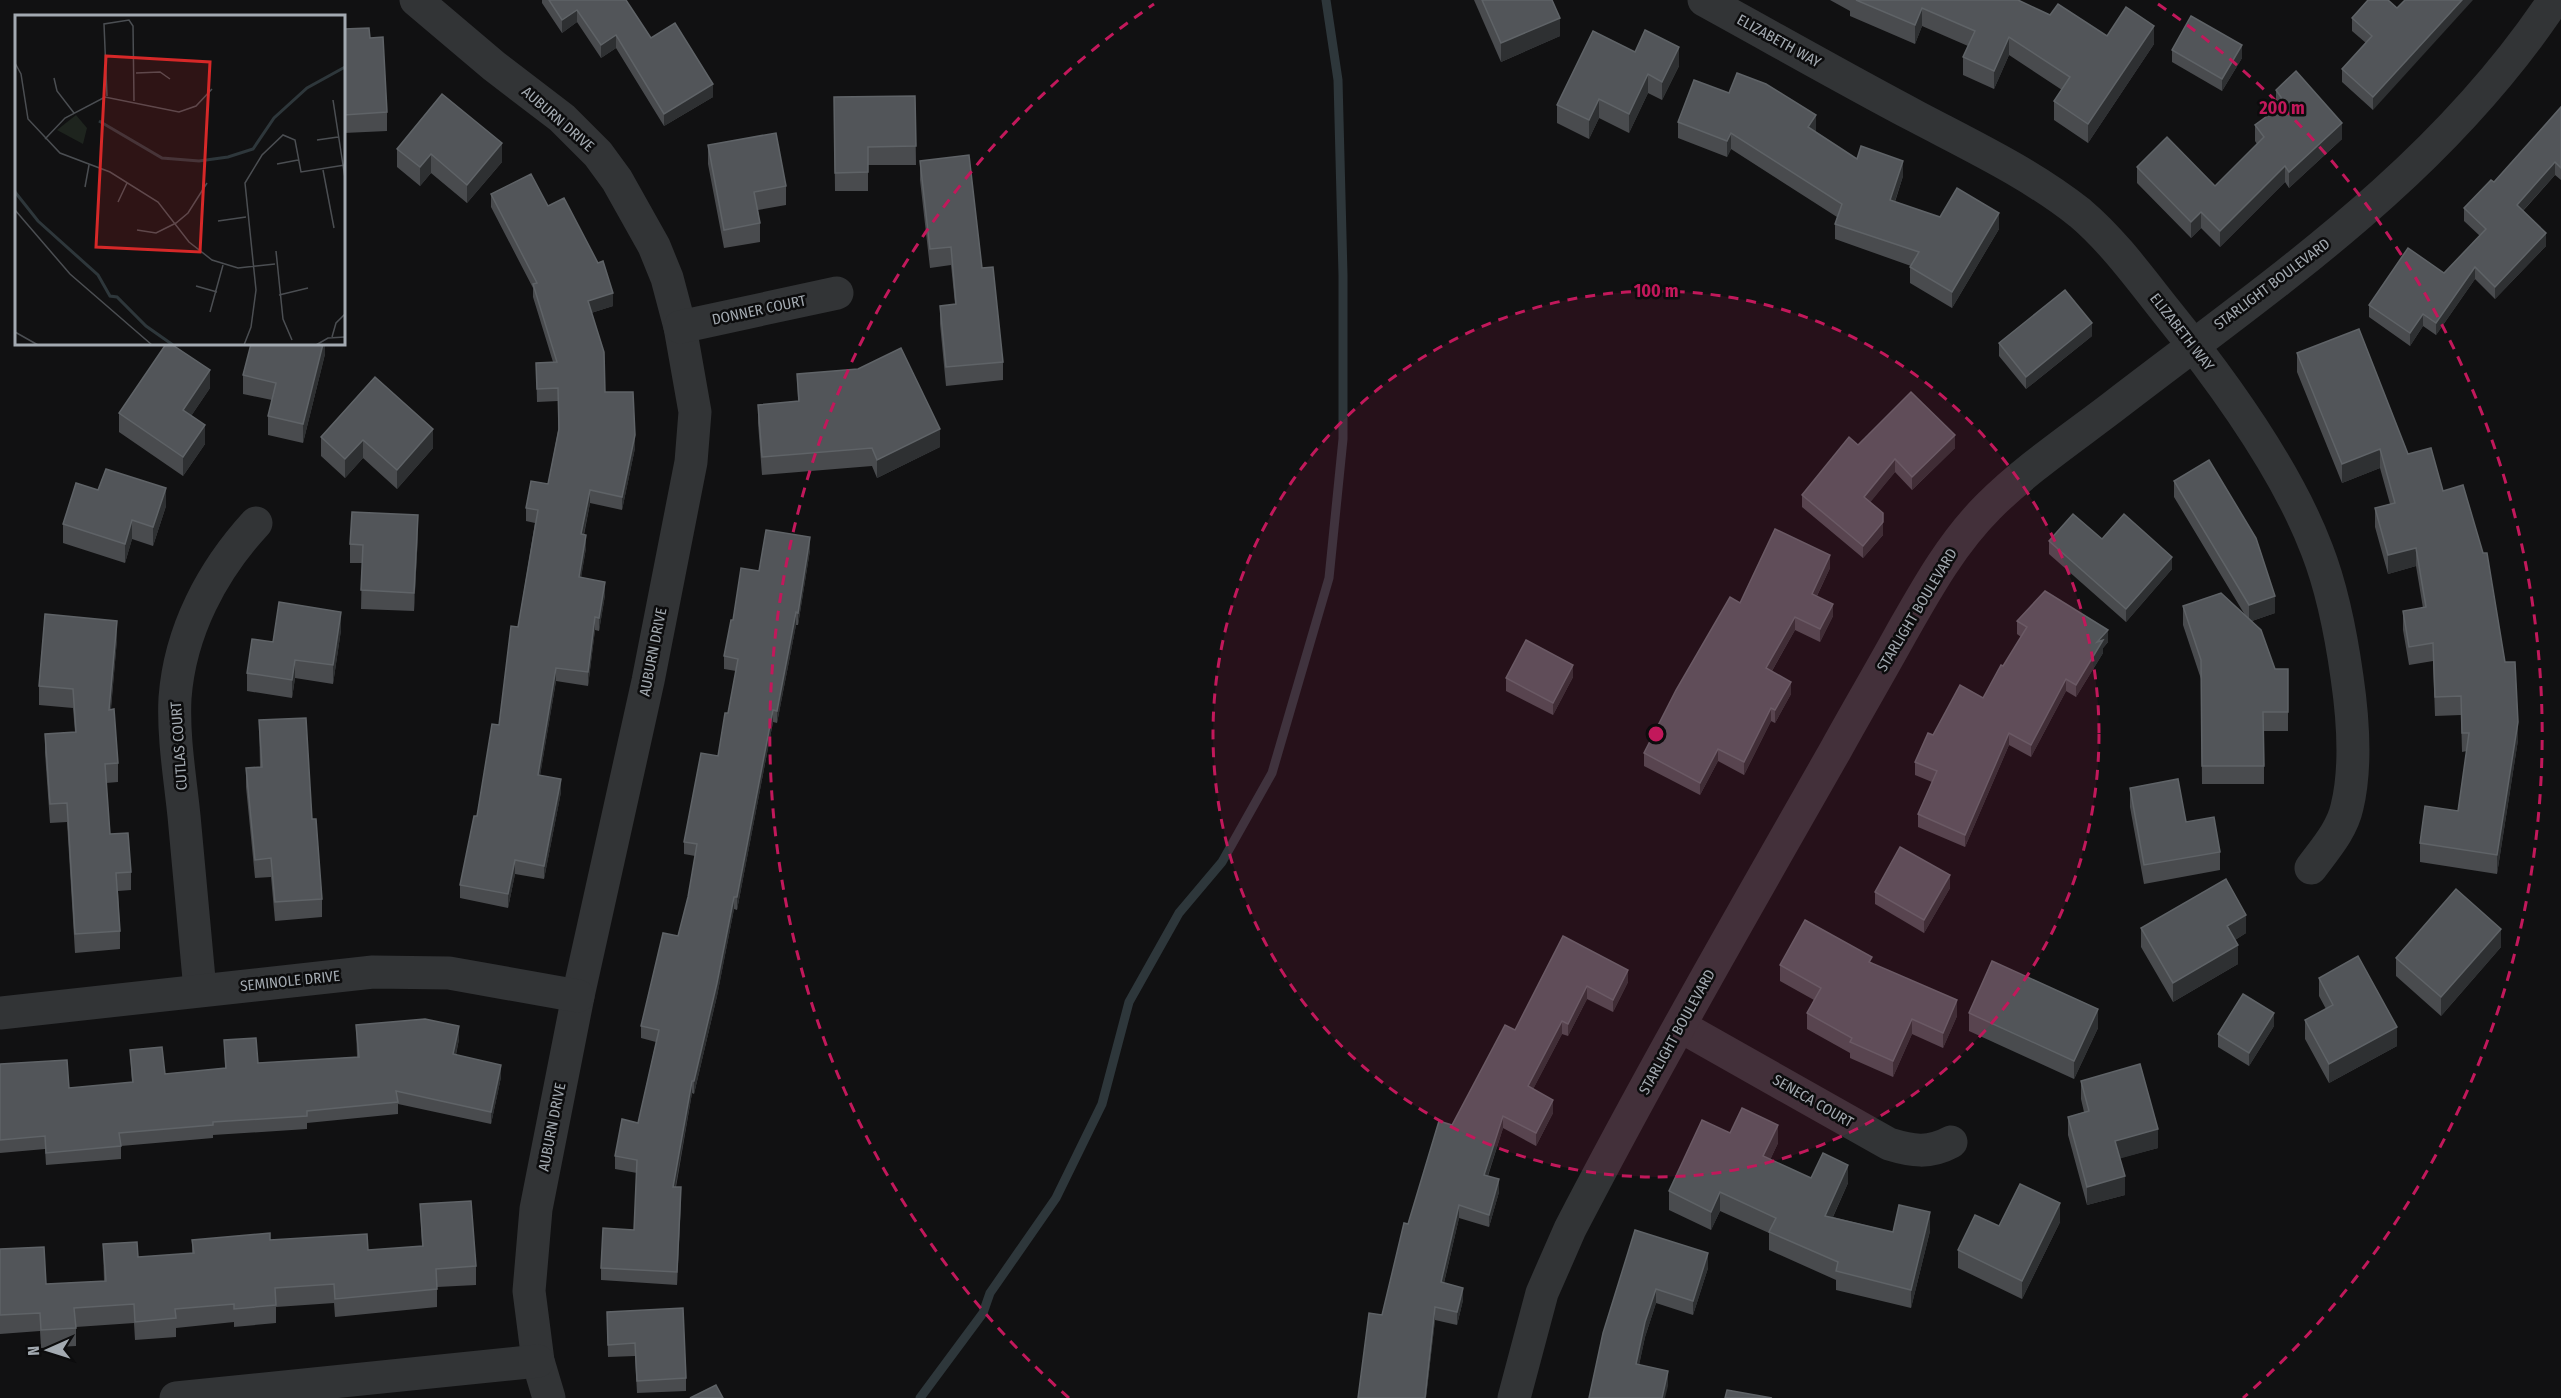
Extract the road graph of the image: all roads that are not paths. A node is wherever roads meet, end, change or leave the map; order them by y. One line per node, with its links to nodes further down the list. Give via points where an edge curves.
1 (416, 0): 5 (street, AUBURN DRIVE, via 562,118 598,154 654,246 668,278)
2 (1704, 0): 6 (street, ELIZABETH WAY, via 2046,189 2081,214 2116,249)
3 (2554, 0): 6 (street, STARLIGHT BOULEVARD, via 2507,64 2400,180 2313,255)
4 (837, 293): 5 (street, DONNER COURT)
5 (680, 327): 10 (street, AUBURN DRIVE, via 695,411 691,462)
6 (2193, 344): 8 (street, ELIZABETH WAY, via 2249,425 2300,510 2318,552 2336,614 2350,699 2351,782 2347,809); 12 (street, STARLIGHT BOULEVARD, via 2018,480 1989,506 1951,551)
7 (256, 523): 9 (street, CUTLAS COURT, via 232,549 205,592 185,641 175,698)
8 (2312, 868)
9 (200, 990): 10 (street, SEMINOLE DRIVE, via 373,972 411,972 449,973); 11 (street, SEMINOLE DRIVE)
10 (579, 996): 14 (street, AUBURN DRIVE, via 532,1241 529,1291)
11 (0, 1013)
12 (1680, 1026): 13 (street, SENECA COURT, via 1888,1144 1924,1152); 17 (street, STARLIGHT BOULEVARD, via 1554,1260)
13 (1952, 1142)
14 (538, 1361): 15 (street); 16 (street, AUBURN DRIVE)
15 (176, 1398)
16 (549, 1398)
17 (1514, 1398)

